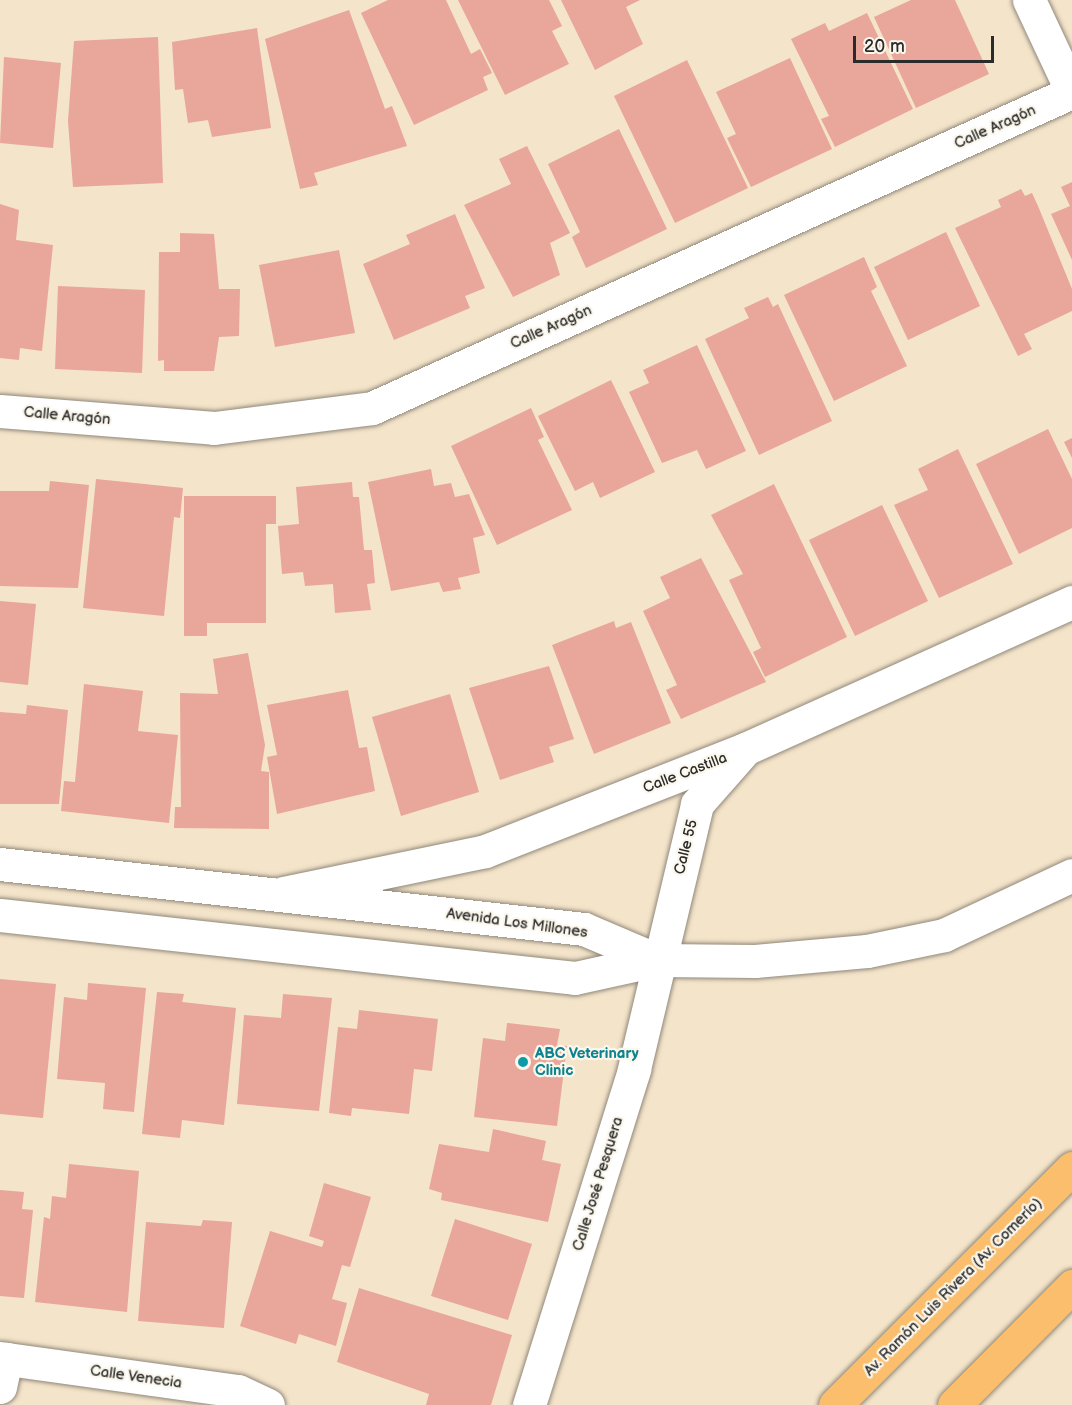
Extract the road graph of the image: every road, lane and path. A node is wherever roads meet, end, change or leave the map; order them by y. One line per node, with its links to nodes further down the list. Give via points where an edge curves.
1 (1029, 0): 2 (street)
2 (1072, 92): 3 (street, Calle Aragón, via 372,408 214,428)
3 (0, 411)
4 (1072, 602): 5 (street, Calle Castilla)
5 (745, 749): 8 (street, Calle Castilla, via 485,851); 10 (street, Calle 55, via 697,804)
6 (0, 864): 8 (street, Avenida Los Millones)
7 (1072, 875): 10 (street, via 944,935 867,951 754,961)
8 (281, 893): 10 (street, Avenida Los Millones, via 584,929)
9 (0, 915): 10 (street, via 575,978)
10 (657, 960): 15 (street, Calle José Pesquera, via 634,1069)
11 (1072, 1168): 16 (main road, Av. Ramón Luis Rivera (Av. Comerío))
12 (1072, 1286): 17 (main road)
13 (2, 1368): 14 (street, Calle Venecia, via 238,1391)
14 (268, 1405)
15 (529, 1405)
16 (835, 1405)
17 (954, 1405)

